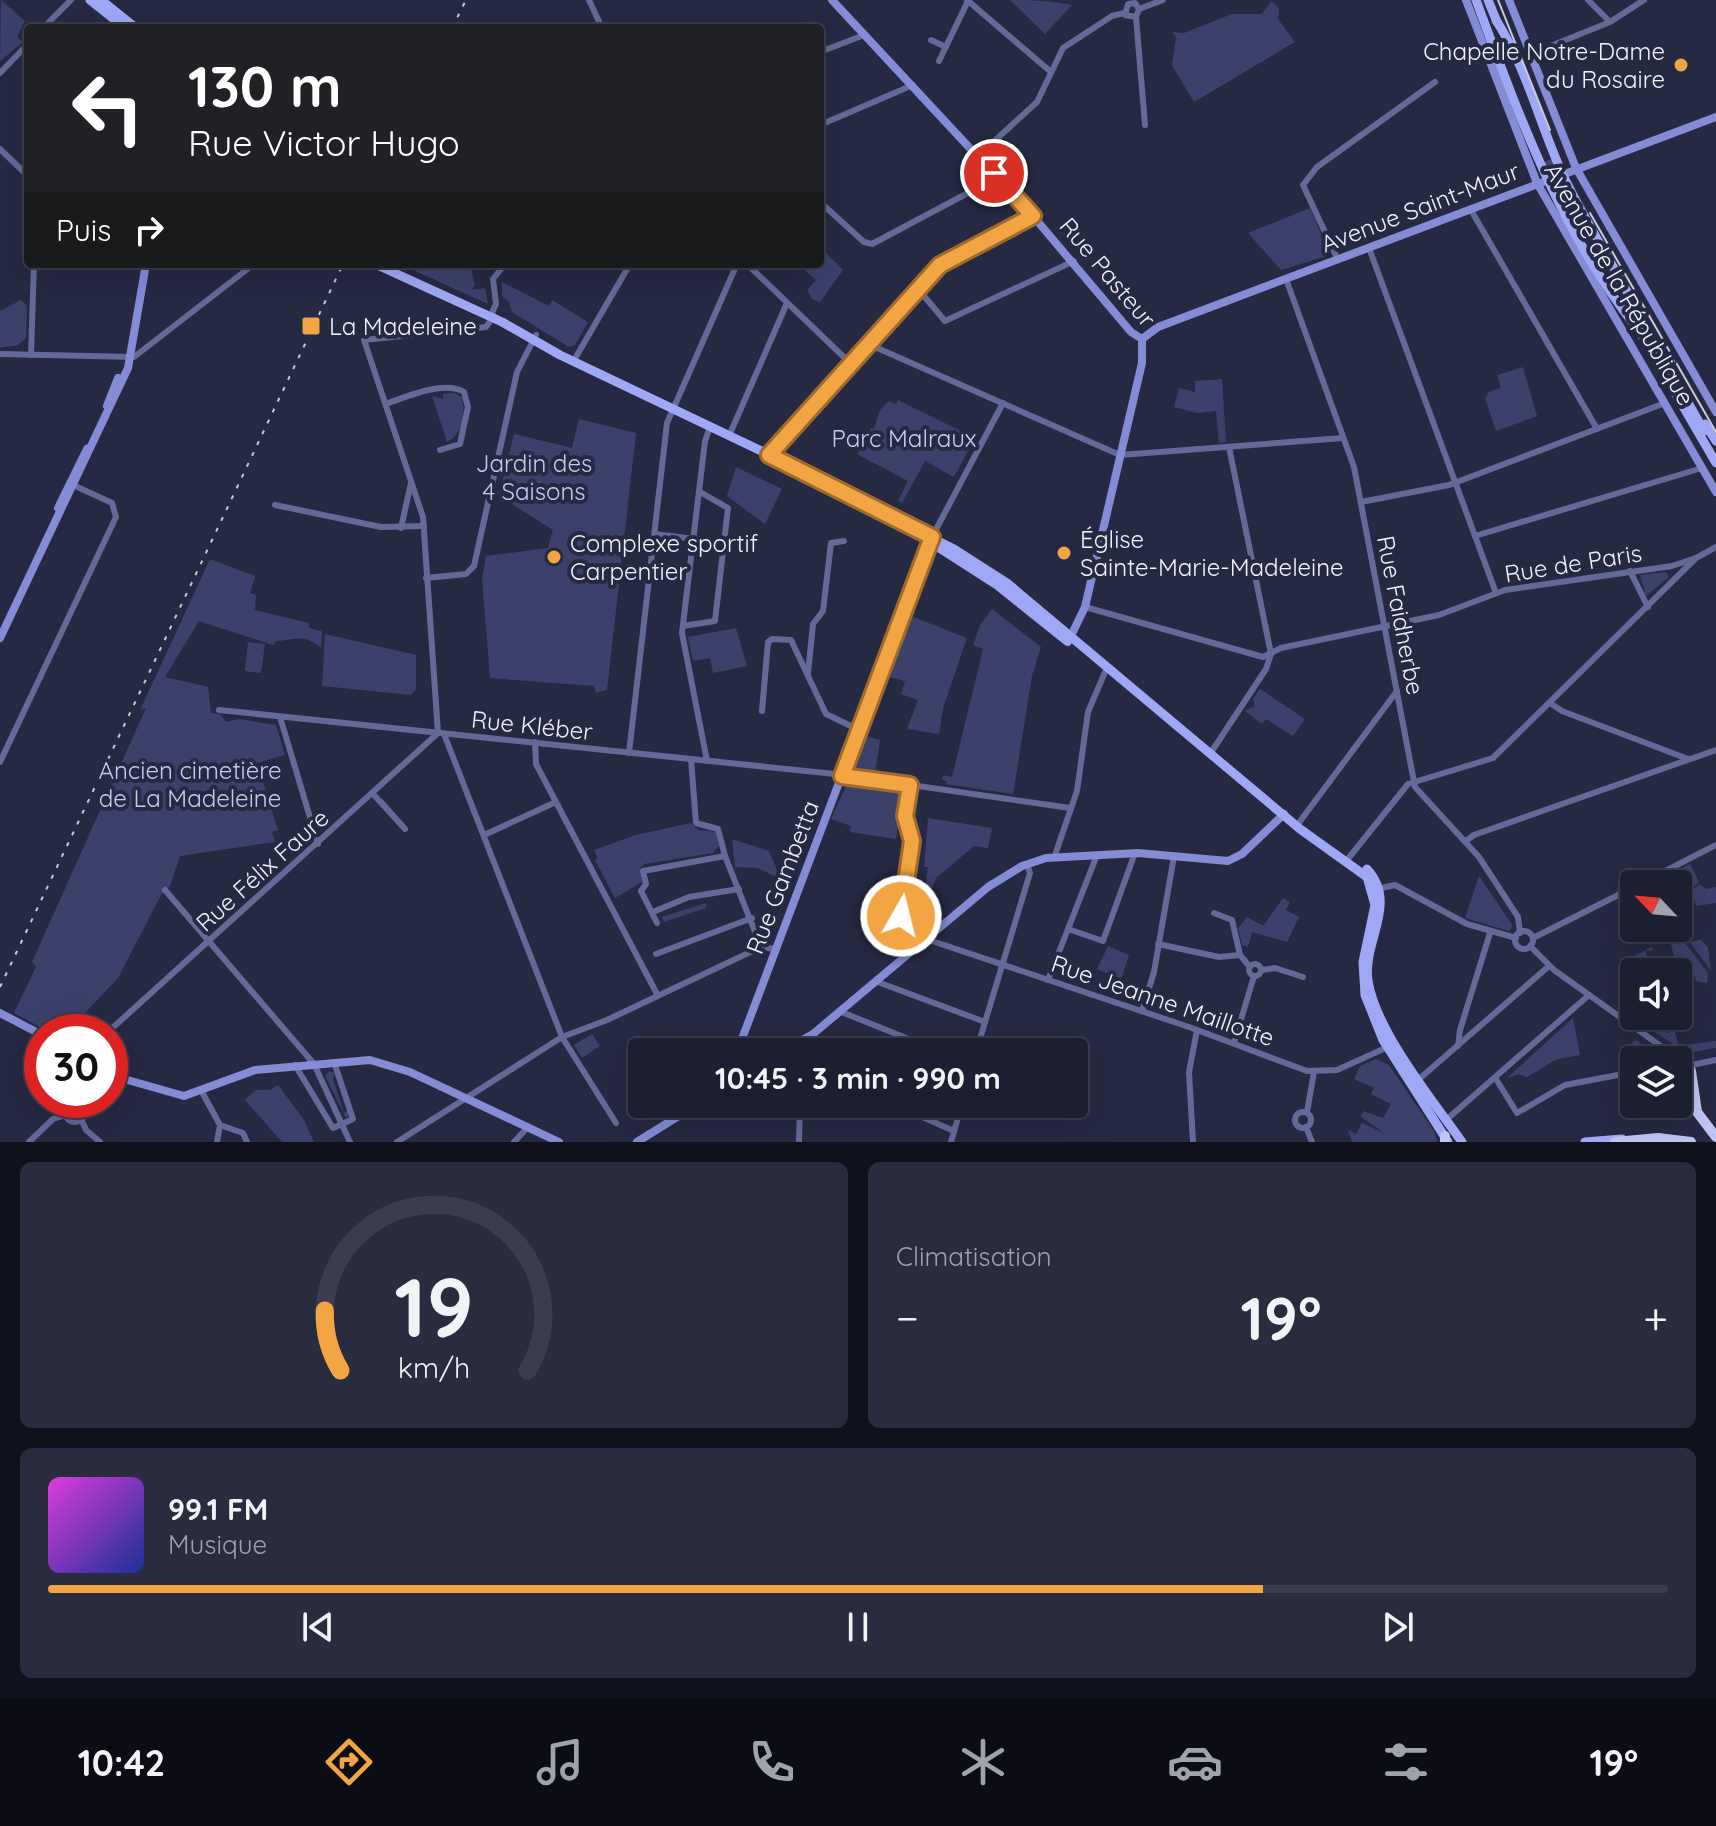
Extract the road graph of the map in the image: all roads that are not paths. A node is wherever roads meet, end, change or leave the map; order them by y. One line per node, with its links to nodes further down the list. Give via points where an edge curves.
1 (71, 0): 20 (street)
2 (90, 0): 21 (main road)
3 (101, 0): 22 (main road)
4 (602, 0): 14 (street)
5 (832, 0): 24 (street, Rue Pasteur)
6 (968, 0): 26 (street); 31 (street)
7 (1163, 0): 15 (street)
8 (1466, 0): 44 (street, Avenue de la République)
9 (1478, 0): 18 (main road, Avenue de la République, via 1548,160); 44 (main road)
10 (1488, 0): 18 (main road, Avenue de la République)
11 (1509, 0): 29 (street, Avenue de la République)
12 (1588, 0): 19 (street)
13 (1644, 0): 19 (street)
14 (590, 2): 23 (street)
15 (1134, 3): 16 (street); 17 (street)
16 (1124, 13): 17 (street); 31 (street, via 1066,45)
17 (1136, 17): 37 (street)
18 (1496, 20): 42 (main road, via 1513,49)
19 (1610, 22): 29 (street)
20 (47, 24)
21 (120, 24)
22 (131, 24)
23 (600, 24)
24 (864, 35): 28 (street); 34 (street, Rue Pasteur)
25 (931, 40): 26 (street)
26 (946, 47): 30 (street)
27 (24, 48): 32 (street)
28 (824, 50)
29 (1531, 54): 40 (street, Avenue de la République)
30 (939, 61)
31 (1051, 72): 39 (street, via 1034,105)
32 (0, 73)
33 (1435, 82): 49 (street, via 1317,167 1303,185)
34 (913, 85): 36 (street); 39 (street, Rue Pasteur)
35 (1716, 117): 40 (street, Avenue Saint-Maur)
36 (824, 123)
37 (1145, 125)
38 (0, 149): 41 (street)
39 (977, 157): 43 (street, Rue Pasteur)
40 (1576, 168): 42 (street, Avenue Saint-Maur); 81 (street, Avenue de la République)
41 (24, 172)
42 (1563, 174): 44 (street, Avenue Saint-Maur); 72 (main road, via 1636,304)
43 (998, 177): 45 (street, via 872,244); 47 (street, Rue Pasteur)
44 (1542, 182): 46 (street, Avenue Saint-Maur); 65 (main road); 77 (street, Avenue de la République)
45 (824, 206)
46 (1471, 210): 48 (street, Avenue Saint-Maur); 83 (street)
47 (1033, 216): 50 (street, Rue Pasteur); 61 (street, via 943,262)
48 (1369, 248): 49 (street, Avenue Saint-Maur); 98 (street)
49 (1338, 260): 60 (street, Avenue Saint-Maur)
50 (1074, 261): 61 (street, via 945,321); 68 (street, Rue Pasteur)
51 (34, 268): 71 (street)
52 (145, 268): 73 (street)
53 (249, 268): 73 (street, via 154,344)
54 (384, 268): 63 (main road)
55 (392, 268): 64 (main road)
56 (502, 268): 64 (street, via 493,279)
57 (628, 268): 74 (street)
58 (735, 268): 79 (street)
59 (751, 268): 62 (street)
60 (1286, 279): 68 (street, Avenue Saint-Maur, via 1158,327); 85 (street, Rue Faidherbe)
61 (918, 289): 69 (street)
62 (787, 303): 75 (street); 84 (street)
63 (479, 312): 64 (main road); 66 (street, via 480,321)
64 (493, 316): 66 (street, via 488,326); 67 (main road)
65 (1636, 327): 72 (main road, Avenue de la République); 72 (main road, Avenue de la République, via 1567,199)
66 (471, 329): 78 (street, via 364,340)
67 (535, 338): 74 (main road); 115 (street, via 519,366 470,571)
68 (1142, 339): 93 (street, Rue Pasteur, via 1142,363)
69 (868, 344): 75 (street); 76 (street)
70 (0, 354): 71 (street)
71 (31, 355): 73 (street)
72 (1658, 357): 80 (main road, Avenue de la République); 94 (main road, Avenue de la République); 96 (main road, via 1670,394)
73 (128, 358): 99 (street)
74 (574, 360): 79 (main road)
75 (850, 363): 92 (street)
76 (1003, 403): 93 (street); 109 (street)
77 (1665, 403): 83 (street); 95 (street, Avenue de la République)
78 (386, 404): 87 (street, via 421,393 461,390 468,407); 97 (street)
79 (672, 409): 82 (main road); 106 (street)
80 (1693, 412): 86 (main road); 91 (main road, Avenue de la République)
81 (1716, 412)
82 (710, 427): 84 (main road); 100 (street)
83 (1597, 429): 98 (street)
84 (729, 436): 92 (main road)
85 (1343, 438): 88 (street); 102 (street, Rue Faidherbe)
86 (1716, 441)
87 (460, 444): 89 (street); 90 (street)
88 (1229, 447): 93 (street); 124 (street)
89 (468, 449)
90 (440, 450)
91 (1716, 451)
92 (769, 455): 109 (main road)
93 (1120, 455): 118 (street, Rue Pasteur)
94 (1716, 463)
95 (1702, 468): 101 (street, Avenue de la République); 107 (street)
96 (1716, 474)
97 (411, 480): 104 (street); 105 (street)
98 (1455, 482): 102 (street); 107 (street)
99 (71, 484): 122 (street); 142 (street, via 112,503 116,517)
100 (700, 492): 108 (street); 120 (street, via 728,508 715,621)
101 (1716, 492)
102 (1361, 502): 121 (street, Rue Faidherbe)
103 (275, 505): 105 (street)
104 (424, 526): 105 (street); 115 (street)
105 (401, 528)
106 (655, 534): 108 (street); 137 (street)
107 (1475, 536): 117 (street)
108 (694, 539): 120 (street)
109 (931, 540): 123 (main road); 133 (street, Rue Gambetta)
110 (844, 541): 126 (street, via 831,543)
111 (1716, 547): 112 (street)
112 (1696, 558): 113 (street, Rue de Paris); 116 (street)
113 (1676, 565): 114 (street, Rue de Paris); 116 (street)
114 (1630, 571): 117 (street, Rue de Paris); 119 (street)
115 (426, 578): 134 (street)
116 (1678, 578): 119 (street)
117 (1496, 593): 121 (street, Rue de Paris, via 1448,612)
118 (1085, 607): 123 (street, Rue Pasteur); 124 (street, via 1232,650)
119 (1648, 607): 129 (street)
120 (683, 626): 141 (street)
121 (1385, 626): 124 (street, Rue de Paris); 128 (street, Rue Faidherbe)
122 (0, 638)
123 (1070, 640): 125 (main road); 127 (main road)
124 (1271, 654): 138 (street)
125 (1105, 672): 127 (main road); 149 (street, via 1088,712)
126 (808, 673): 131 (street, via 791,640 768,642); 133 (street, via 826,714)
127 (1117, 679): 138 (main road)
128 (1397, 691): 144 (street, Rue Faidherbe); 151 (street)
129 (1550, 703): 140 (street); 144 (street, via 1489,761)
130 (219, 710): 132 (street, Rue Kléber)
131 (762, 711)
132 (280, 717): 134 (street, Rue Kléber); 154 (street)
133 (859, 730): 143 (street, Rue Gambetta)
134 (441, 734): 135 (street, Rue Kléber); 146 (street, Rue Félix Faure); 152 (street)
135 (535, 742): 137 (street, Rue Kléber); 148 (street, via 534,761)
136 (1716, 750): 140 (street)
137 (629, 753): 139 (street, Rue Kléber)
138 (1209, 755): 150 (main road)
139 (691, 759): 141 (street, Rue Kléber); 158 (street, via 696,823 718,829)
140 (1688, 759): 153 (street)
141 (707, 761): 143 (street, Rue Kléber)
142 (0, 762)
143 (842, 776): 145 (street, Rue Kléber); 182 (street, Rue Gambetta)
144 (1413, 780): 153 (street, Rue Faidherbe); 161 (street)
145 (910, 785): 149 (street, Rue Kléber); 170 (street, via 905,816 912,841)
146 (374, 795): 147 (street); 154 (street, Rue Félix Faure)
147 (381, 802)
148 (556, 802): 152 (street); 193 (street, via 644,960)
149 (1070, 808): 160 (street)
150 (1284, 814): 151 (main road); 159 (street, via 1236,858)
151 (1298, 824): 161 (main road)
152 (484, 835): 202 (street)
153 (1466, 841): 175 (street, Rue Faidherbe, via 1518,917)
154 (318, 844): 178 (street, Rue Félix Faure)
155 (1716, 845): 163 (street)
156 (1135, 853): 157 (street); 159 (street); 173 (street, via 1103,941)
157 (1097, 855): 160 (street); 173 (street)
158 (725, 856): 164 (street); 168 (street, via 643,871 646,884 641,891)
159 (1174, 856): 179 (street)
160 (1054, 858): 162 (street)
161 (1350, 858): 165 (main road, via 1371,873)
162 (1027, 864): 177 (street, via 993,883); 185 (street, via 1030,873)
163 (1667, 870)
164 (739, 889): 168 (street, via 689,897); 171 (street)
165 (1376, 889): 174 (street, via 1398,885); 210 (main road, via 1362,979); 220 (main road, via 1381,909 1369,983)
166 (165, 890): 178 (street)
167 (1620, 894): 176 (street)
168 (653, 912): 172 (street)
169 (1214, 913): 184 (street, via 1232,920)
170 (901, 916)
171 (752, 918): 181 (street); 183 (street)
172 (657, 923)
173 (1068, 929): 191 (street)
174 (1490, 933): 175 (street); 208 (street)
175 (1518, 935): 176 (street, via 1527,931); 180 (street, via 1519,947)
176 (1533, 938): 180 (street)
177 (926, 939): 185 (street, Rue Jeanne Maillotte); 192 (street)
178 (210, 940): 198 (street, Rue Félix Faure); 213 (street)
179 (1158, 944): 184 (street, via 1219,957); 196 (street)
180 (1530, 946): 186 (street)
181 (761, 947): 182 (street); 193 (street)
182 (776, 949): 203 (street, Rue Gambetta)
183 (656, 954)
184 (1240, 955): 187 (street)
185 (1001, 964): 191 (street, Rue Jeanne Maillotte); 199 (street)
186 (1549, 966): 194 (street); 208 (street)
187 (1250, 967): 188 (street, via 1257,964); 189 (street)
188 (1262, 970): 189 (street); 190 (street)
189 (1254, 976): 207 (street)
190 (1303, 977)
191 (1048, 980): 196 (street, Rue Jeanne Maillotte)
192 (875, 981): 195 (street); 199 (street)
193 (657, 994): 202 (street)
194 (1589, 995): 209 (street); 218 (street)
195 (839, 1011): 204 (street); 205 (street)
196 (1142, 1011): 201 (street, Rue Jeanne Maillotte)
197 (0, 1013): 200 (street)
198 (128, 1014)
199 (985, 1022): 206 (street)
200 (24, 1026)
201 (1197, 1030): 207 (street, Rue Jeanne Maillotte); 252 (street, via 1189,1072)
202 (562, 1037): 223 (street); 234 (street)
203 (742, 1038)
204 (809, 1038)
205 (906, 1038)
206 (980, 1038)
207 (1234, 1043): 216 (street, Rue Jeanne Maillotte)
208 (1458, 1046): 220 (street)
209 (1657, 1046)
210 (1387, 1047): 216 (street, via 1337,1070); 232 (street, via 1393,1047); 241 (main road)
211 (1716, 1060): 215 (street)
212 (334, 1062): 213 (street); 223 (street, via 381,1062); 233 (street, via 353,1119)
213 (314, 1064): 214 (street); 233 (street)
214 (295, 1065): 221 (street, via 251,1071); 233 (street, via 333,1128)
215 (1692, 1066)
216 (1314, 1072): 224 (street)
217 (1620, 1075): 218 (street, via 1565,1085 1517,1113)
218 (1496, 1079): 232 (street)
219 (128, 1080): 221 (street, via 180,1096)
220 (1418, 1080): 232 (main road)
221 (202, 1092): 235 (street)
222 (1692, 1092): 238 (highway, via 1697,1112)
223 (465, 1099): 237 (street); 247 (street)
224 (1307, 1112): 236 (street, via 1311,1122); 236 (street, via 1299,1112 1295,1119)
225 (55, 1118): 242 (street)
226 (71, 1118): 231 (street)
227 (677, 1118): 250 (street)
228 (800, 1118): 251 (street)
229 (918, 1118): 239 (street)
230 (959, 1118): 239 (street)
231 (81, 1119): 243 (street)
232 (1446, 1120): 254 (main road)
233 (343, 1123): 246 (street)
234 (616, 1123)
235 (220, 1125): 244 (street); 245 (street, via 243,1133)
236 (1306, 1127): 253 (street)
237 (527, 1128): 248 (street); 249 (street)
238 (1716, 1137)
239 (954, 1138)
240 (1630, 1139): 255 (main road); 256 (highway); 257 (highway)
241 (1446, 1140)
242 (29, 1142)
243 (100, 1142)
244 (217, 1142)
245 (247, 1142)
246 (350, 1142)
247 (397, 1142)
248 (514, 1142)
249 (559, 1142)
250 (640, 1142)
251 (799, 1142)
252 (1193, 1142)
253 (1312, 1142)
254 (1462, 1142)
255 (1585, 1142)
256 (1615, 1142)
257 (1691, 1142)

